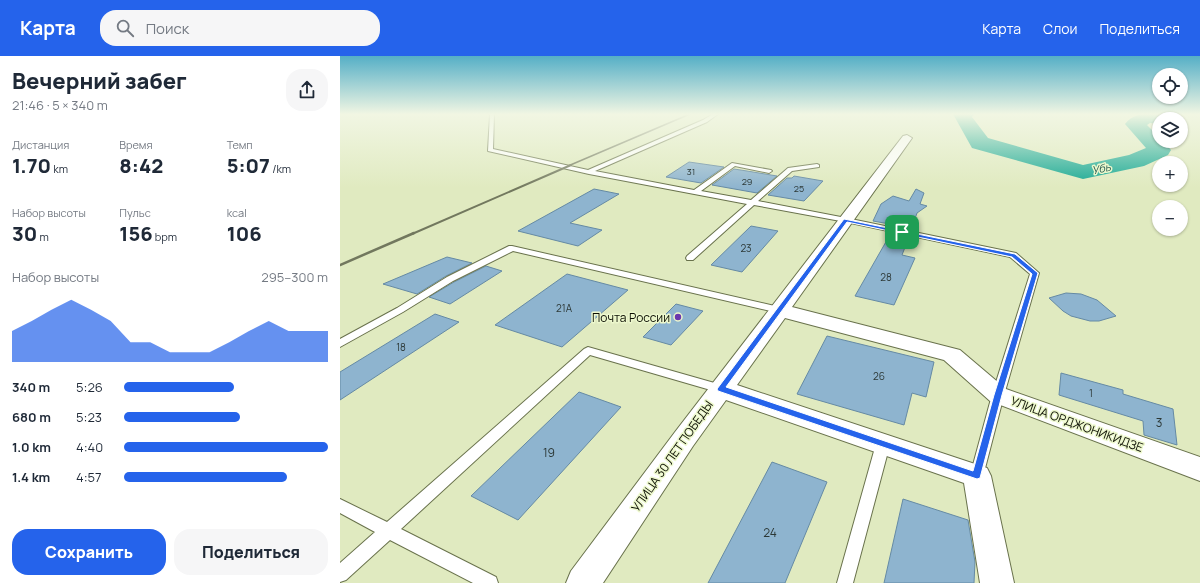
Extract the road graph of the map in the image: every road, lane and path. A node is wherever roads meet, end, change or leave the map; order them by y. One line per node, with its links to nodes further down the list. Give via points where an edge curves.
1 (907, 138): 9 (street, УЛИЦА 30 ЛЕТ ПОБЕДЫ)
2 (491, 139): 6 (lane, via 490,150)
3 (666, 139): 6 (lane)
4 (816, 166): 8 (lane, via 790,169)
5 (769, 171): 7 (lane, via 734,164)
6 (589, 172): 7 (lane)
7 (695, 192): 8 (lane)
8 (754, 203): 9 (lane); 10 (lane)
9 (846, 220): 11 (street, УЛИЦА 30 ЛЕТ ПОБЕДЫ); 14 (lane, via 1013,255 1035,273)
10 (690, 258)
11 (779, 310): 12 (lane, via 512,248 450,279); 13 (street, УЛИЦА 30 ЛЕТ ПОБЕДЫ); 14 (street, УЛИЦА ОРДЖОНИКИДЗЕ, via 952,355)
12 (340, 344)
13 (721, 389): 15 (street); 19 (lane, via 588,351); 22 (street, УЛИЦА 30 ЛЕТ ПОБЕДЫ)
14 (998, 395): 16 (street, УЛИЦА ОРДЖОНИКИДЗЕ); 17 (lane)
15 (883, 444): 17 (street); 23 (lane)
16 (1200, 469)
17 (977, 476): 24 (street)
18 (340, 506): 19 (lane)
19 (388, 530): 20 (lane); 21 (lane)
20 (340, 574)
21 (490, 583)
22 (583, 583)
23 (846, 583)
24 (996, 583)

